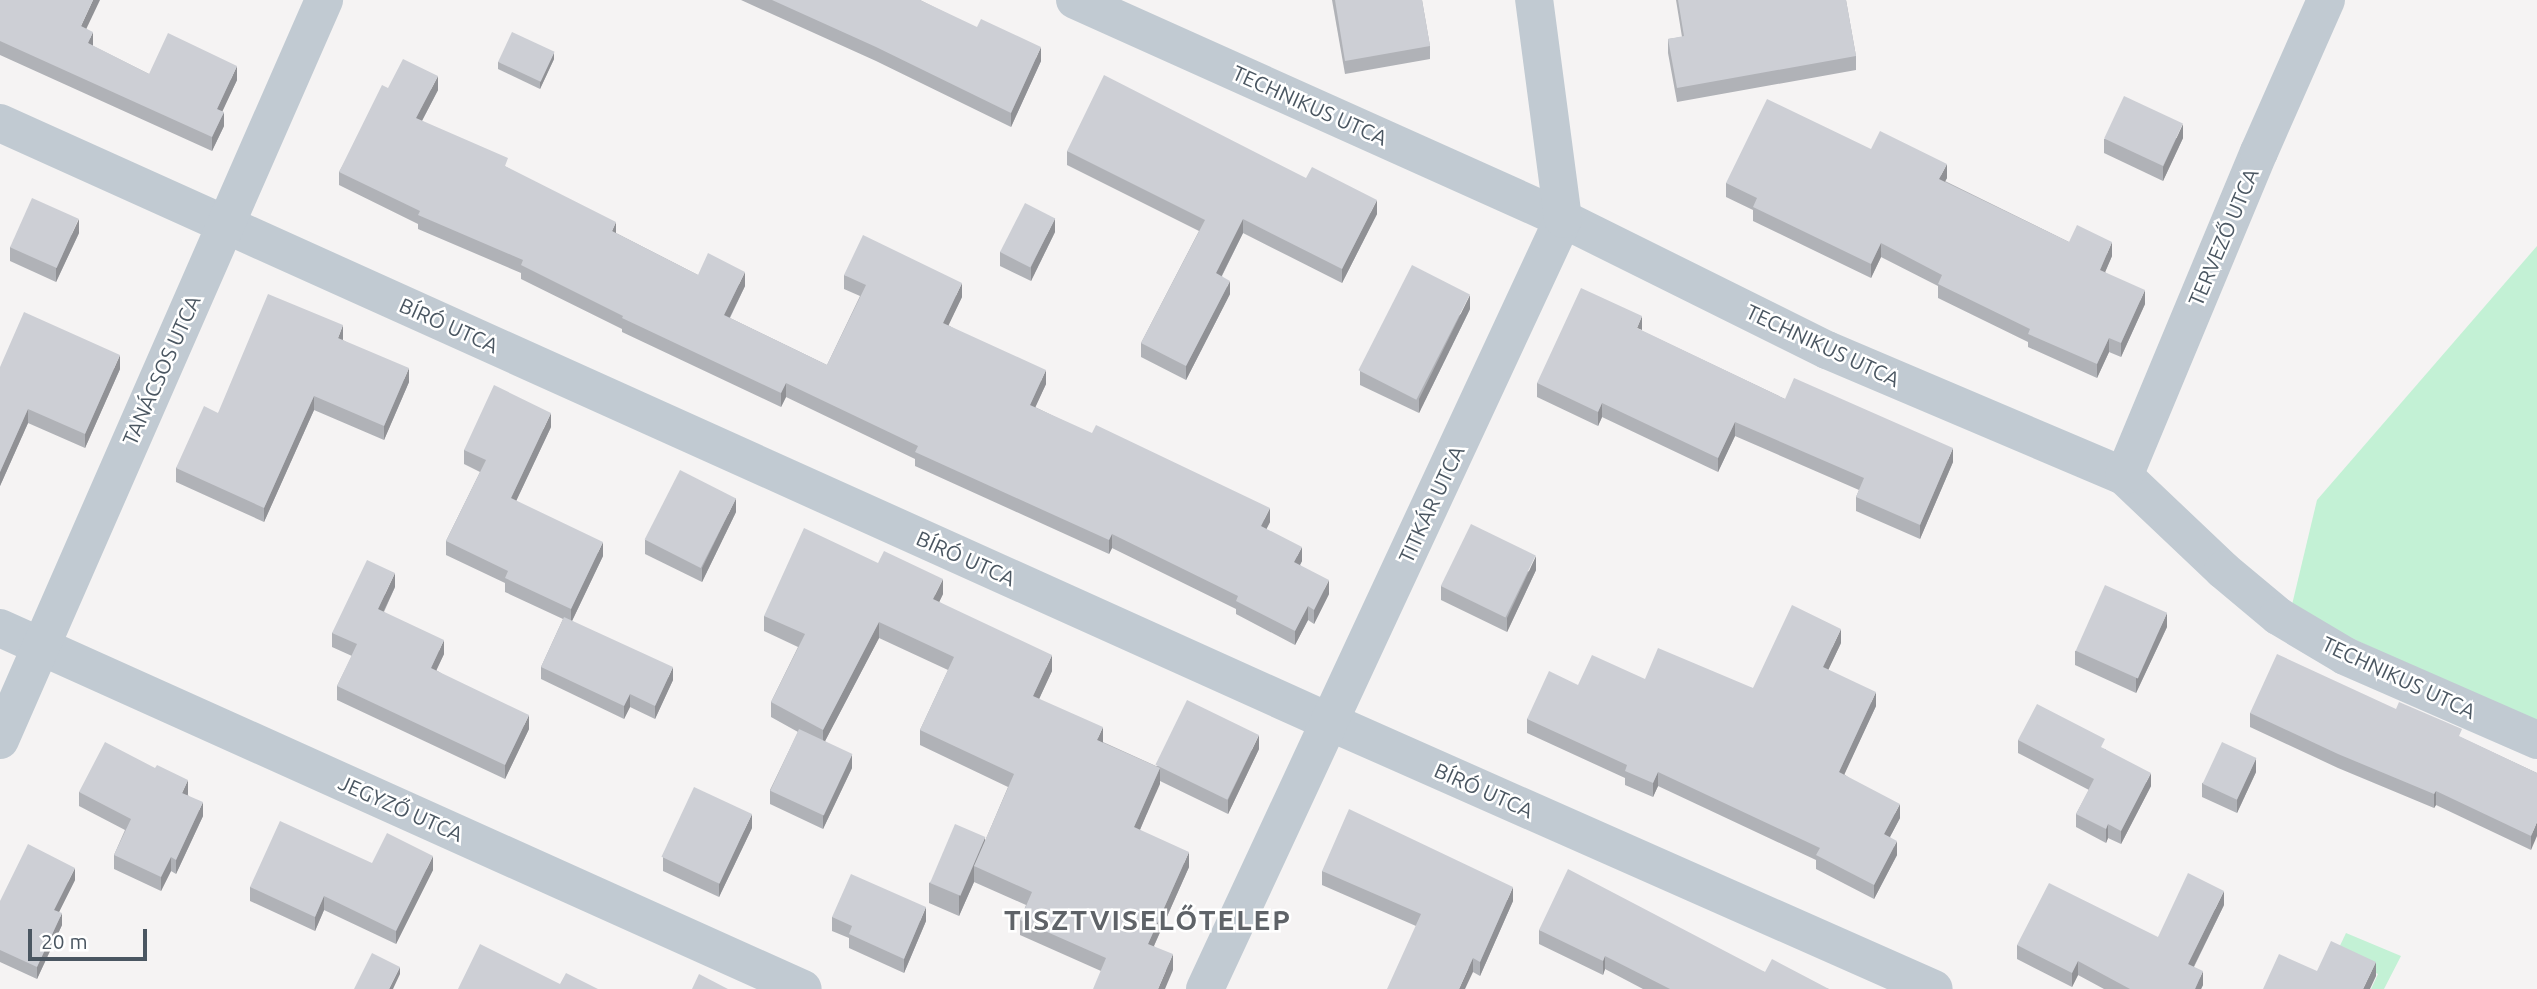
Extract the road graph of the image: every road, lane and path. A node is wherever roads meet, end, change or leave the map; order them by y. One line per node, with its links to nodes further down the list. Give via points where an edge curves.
1 (324, 0): 7 (street, TANÁCSOS UTCA)
2 (1076, 0): 6 (street, TECHNIKUS UTCA)
3 (1534, 0): 6 (street)
4 (2326, 0): 8 (street, TERVEZŐ UTCA)
5 (0, 122): 7 (street, BÍRÓ UTCA)
6 (1563, 219): 8 (street, TECHNIKUS UTCA, via 1827,350); 11 (street, TITKÁR UTCA)
7 (225, 224): 10 (street, TANÁCSOS UTCA); 11 (street, BÍRÓ UTCA)
8 (2124, 477): 13 (street, TECHNIKUS UTCA, via 2278,615 2345,656)
9 (0, 628): 10 (street, JEGYZŐ UTCA)
10 (41, 646): 12 (street, TANÁCSOS UTCA); 14 (street, JEGYZŐ UTCA)
11 (1330, 722): 15 (street, TITKÁR UTCA); 16 (street, BÍRÓ UTCA)
12 (0, 740)
13 (2537, 740)
14 (803, 989)
15 (1205, 989)
16 (1934, 989)

